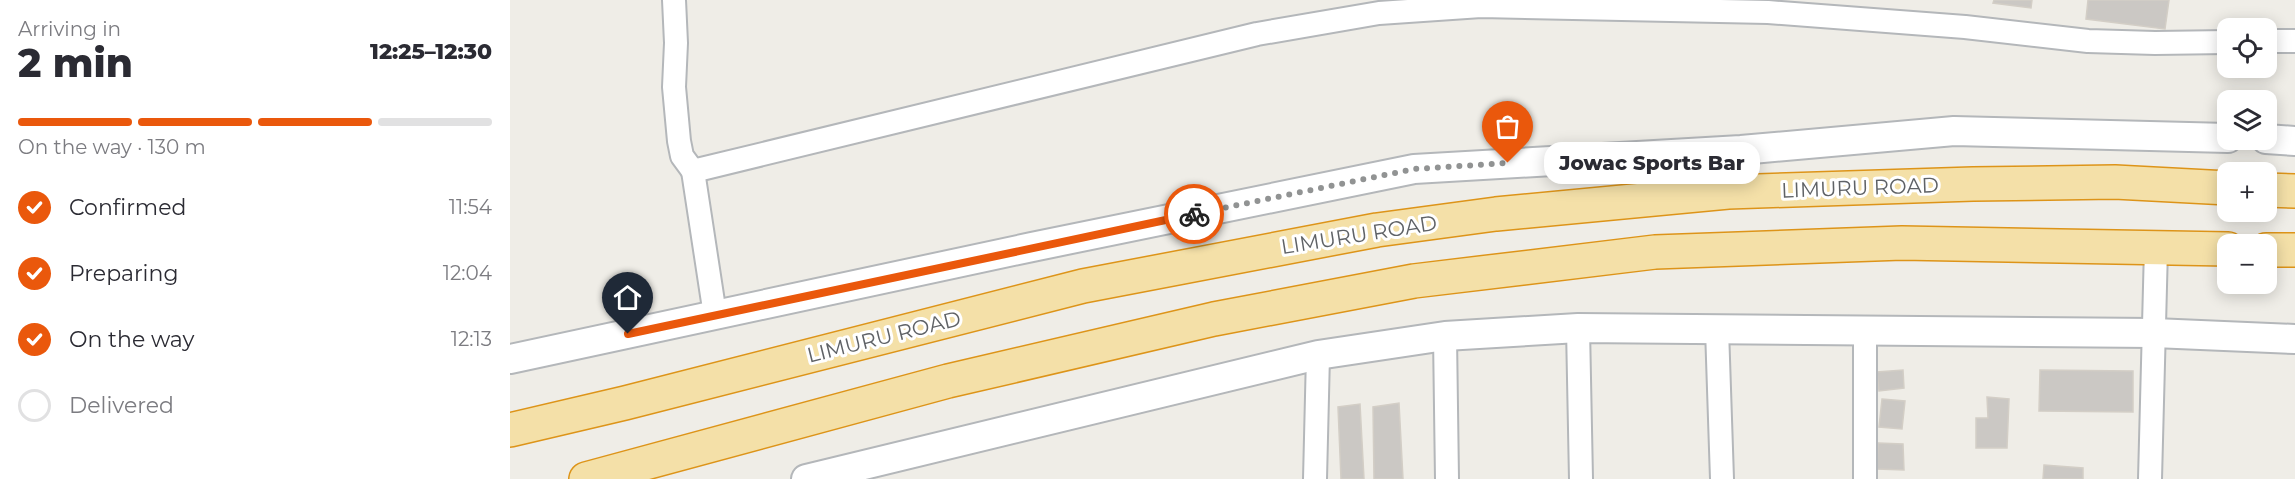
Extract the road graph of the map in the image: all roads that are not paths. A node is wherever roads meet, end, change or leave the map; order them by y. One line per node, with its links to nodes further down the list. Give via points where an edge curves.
1 (674, 0): 8 (street, via 674,87 679,141 682,156)
2 (2277, 41): 3 (street)
3 (2295, 41)
4 (2217, 42): 8 (street, via 2088,41 1768,12 1481,6 1400,12 1257,34)
5 (2217, 138): 16 (street, via 1954,131 1741,150 1414,169)
6 (2277, 140): 7 (street)
7 (2295, 141)
8 (693, 171): 16 (street)
9 (2217, 187): 25 (highway, LIMURU ROAD, via 2115,182 1728,192 1496,214 1377,230 1083,286)
10 (2277, 190): 11 (highway)
11 (2295, 191)
12 (2156, 248): 13 (highway); 20 (street); 26 (highway, via 1902,243 1655,252 1414,281 1214,319 948,381)
13 (2217, 249)
14 (2277, 250): 15 (highway)
15 (2295, 250)
16 (715, 315): 24 (street)
17 (1578, 328): 18 (street); 21 (street); 30 (street)
18 (1717, 329): 19 (street); 31 (street)
19 (1865, 332): 20 (street); 32 (street)
20 (2154, 333): 22 (street); 33 (street)
21 (1445, 336): 23 (street); 29 (street)
22 (2295, 339)
23 (1318, 355): 27 (street); 28 (street)
24 (510, 359)
25 (510, 430)
26 (585, 479)
27 (806, 479)
28 (1315, 479)
29 (1448, 479)
30 (1581, 479)
31 (1722, 479)
32 (1864, 479)
33 (2150, 479)

